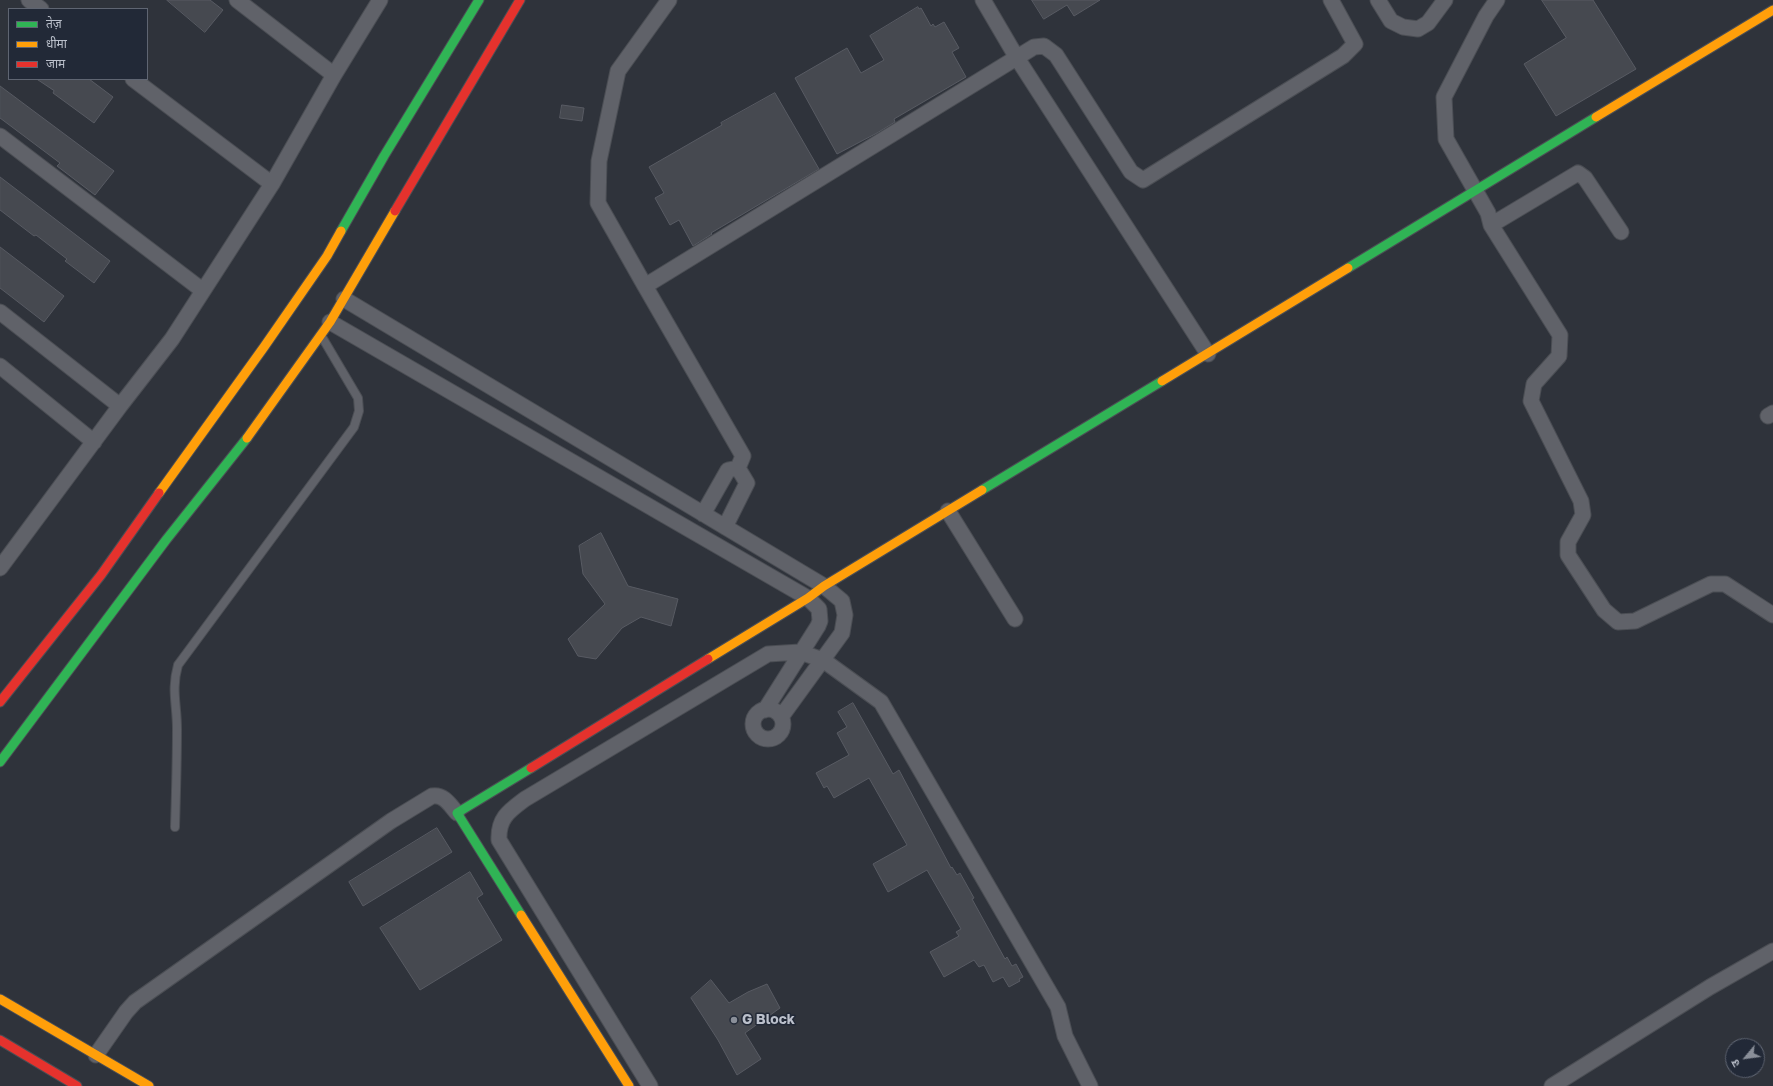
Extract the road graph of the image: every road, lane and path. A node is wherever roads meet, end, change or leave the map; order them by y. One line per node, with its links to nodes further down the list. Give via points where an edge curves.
1 (29, 0): 12 (street)
2 (237, 0): 15 (street)
3 (380, 0): 15 (street)
4 (479, 0): 43 (street, via 384,156 327,256 278,328 101,575)
5 (520, 0): 24 (street)
6 (669, 0): 22 (street, via 618,71 599,161 598,203)
7 (982, 0): 14 (street)
8 (1331, 0): 14 (street, via 1354,44 1343,56 1143,180 1131,172 1056,55 1044,46 1034,47)
9 (1378, 0): 10 (street, via 1391,21 1403,27 1418,29 1428,24)
10 (1445, 0)
11 (1497, 0): 19 (street, via 1444,97 1446,139)
12 (40, 8)
13 (1773, 10): 19 (street)
14 (1017, 58): 22 (street); 28 (street)
15 (334, 75): 18 (street)
16 (134, 80): 18 (street)
17 (0, 136): 23 (street)
18 (272, 184): 23 (street)
19 (1472, 193): 20 (street, via 1488,213); 28 (street)
20 (1490, 224): 21 (street, via 1578,173 1585,178); 39 (street, via 1560,335 1559,356 1534,384 1531,401 1581,501 1583,515 1568,542 1568,555 1604,610 1618,622 1635,621 1711,584 1725,584)
21 (1621, 232)
22 (645, 286): 32 (street, via 743,456)
23 (202, 290): 30 (street, via 172,339)
24 (344, 299): 26 (street); 34 (street)
25 (0, 312): 30 (street)
26 (330, 322): 27 (street); 38 (street)
27 (321, 335): 46 (street); 48 (lane, via 358,398 359,411 354,427 178,665 174,679 178,727)
28 (1208, 354): 33 (street)
29 (0, 366): 31 (street)
30 (120, 406): 31 (street)
31 (94, 442): 36 (street)
32 (738, 468): 34 (street, via 728,470); 35 (street, via 747,484)
33 (948, 511): 37 (street); 40 (street)
34 (703, 514): 35 (street)
35 (725, 527): 37 (street)
36 (2, 562)
37 (824, 586): 38 (street); 42 (street, via 842,601 845,615 842,633)
38 (808, 598): 41 (street, via 819,609 820,621); 47 (street)
39 (1773, 615)
40 (1015, 619)
41 (800, 652): 42 (street); 44 (street, via 795,665); 56 (street, via 768,654 525,799 509,811 501,822 499,840)
42 (823, 660): 45 (street); 57 (street, via 881,702 1058,1007 1065,1036)
43 (0, 702)
44 (765, 710): 45 (street, via 774,710); 45 (street, via 756,715 753,724 760,737 769,740 779,736 783,727)
45 (781, 717)
46 (0, 762)
47 (457, 813): 52 (street, via 438,795 432,796 391,821 135,1002); 55 (street)
48 (175, 826)
49 (1773, 951): 58 (street, via 1710,987)
50 (0, 999): 52 (street)
51 (0, 1040): 53 (street)
52 (96, 1055): 54 (street)
53 (77, 1086)
54 (149, 1086)
55 (629, 1086)
56 (650, 1086)
57 (1090, 1086)
58 (1552, 1086)

